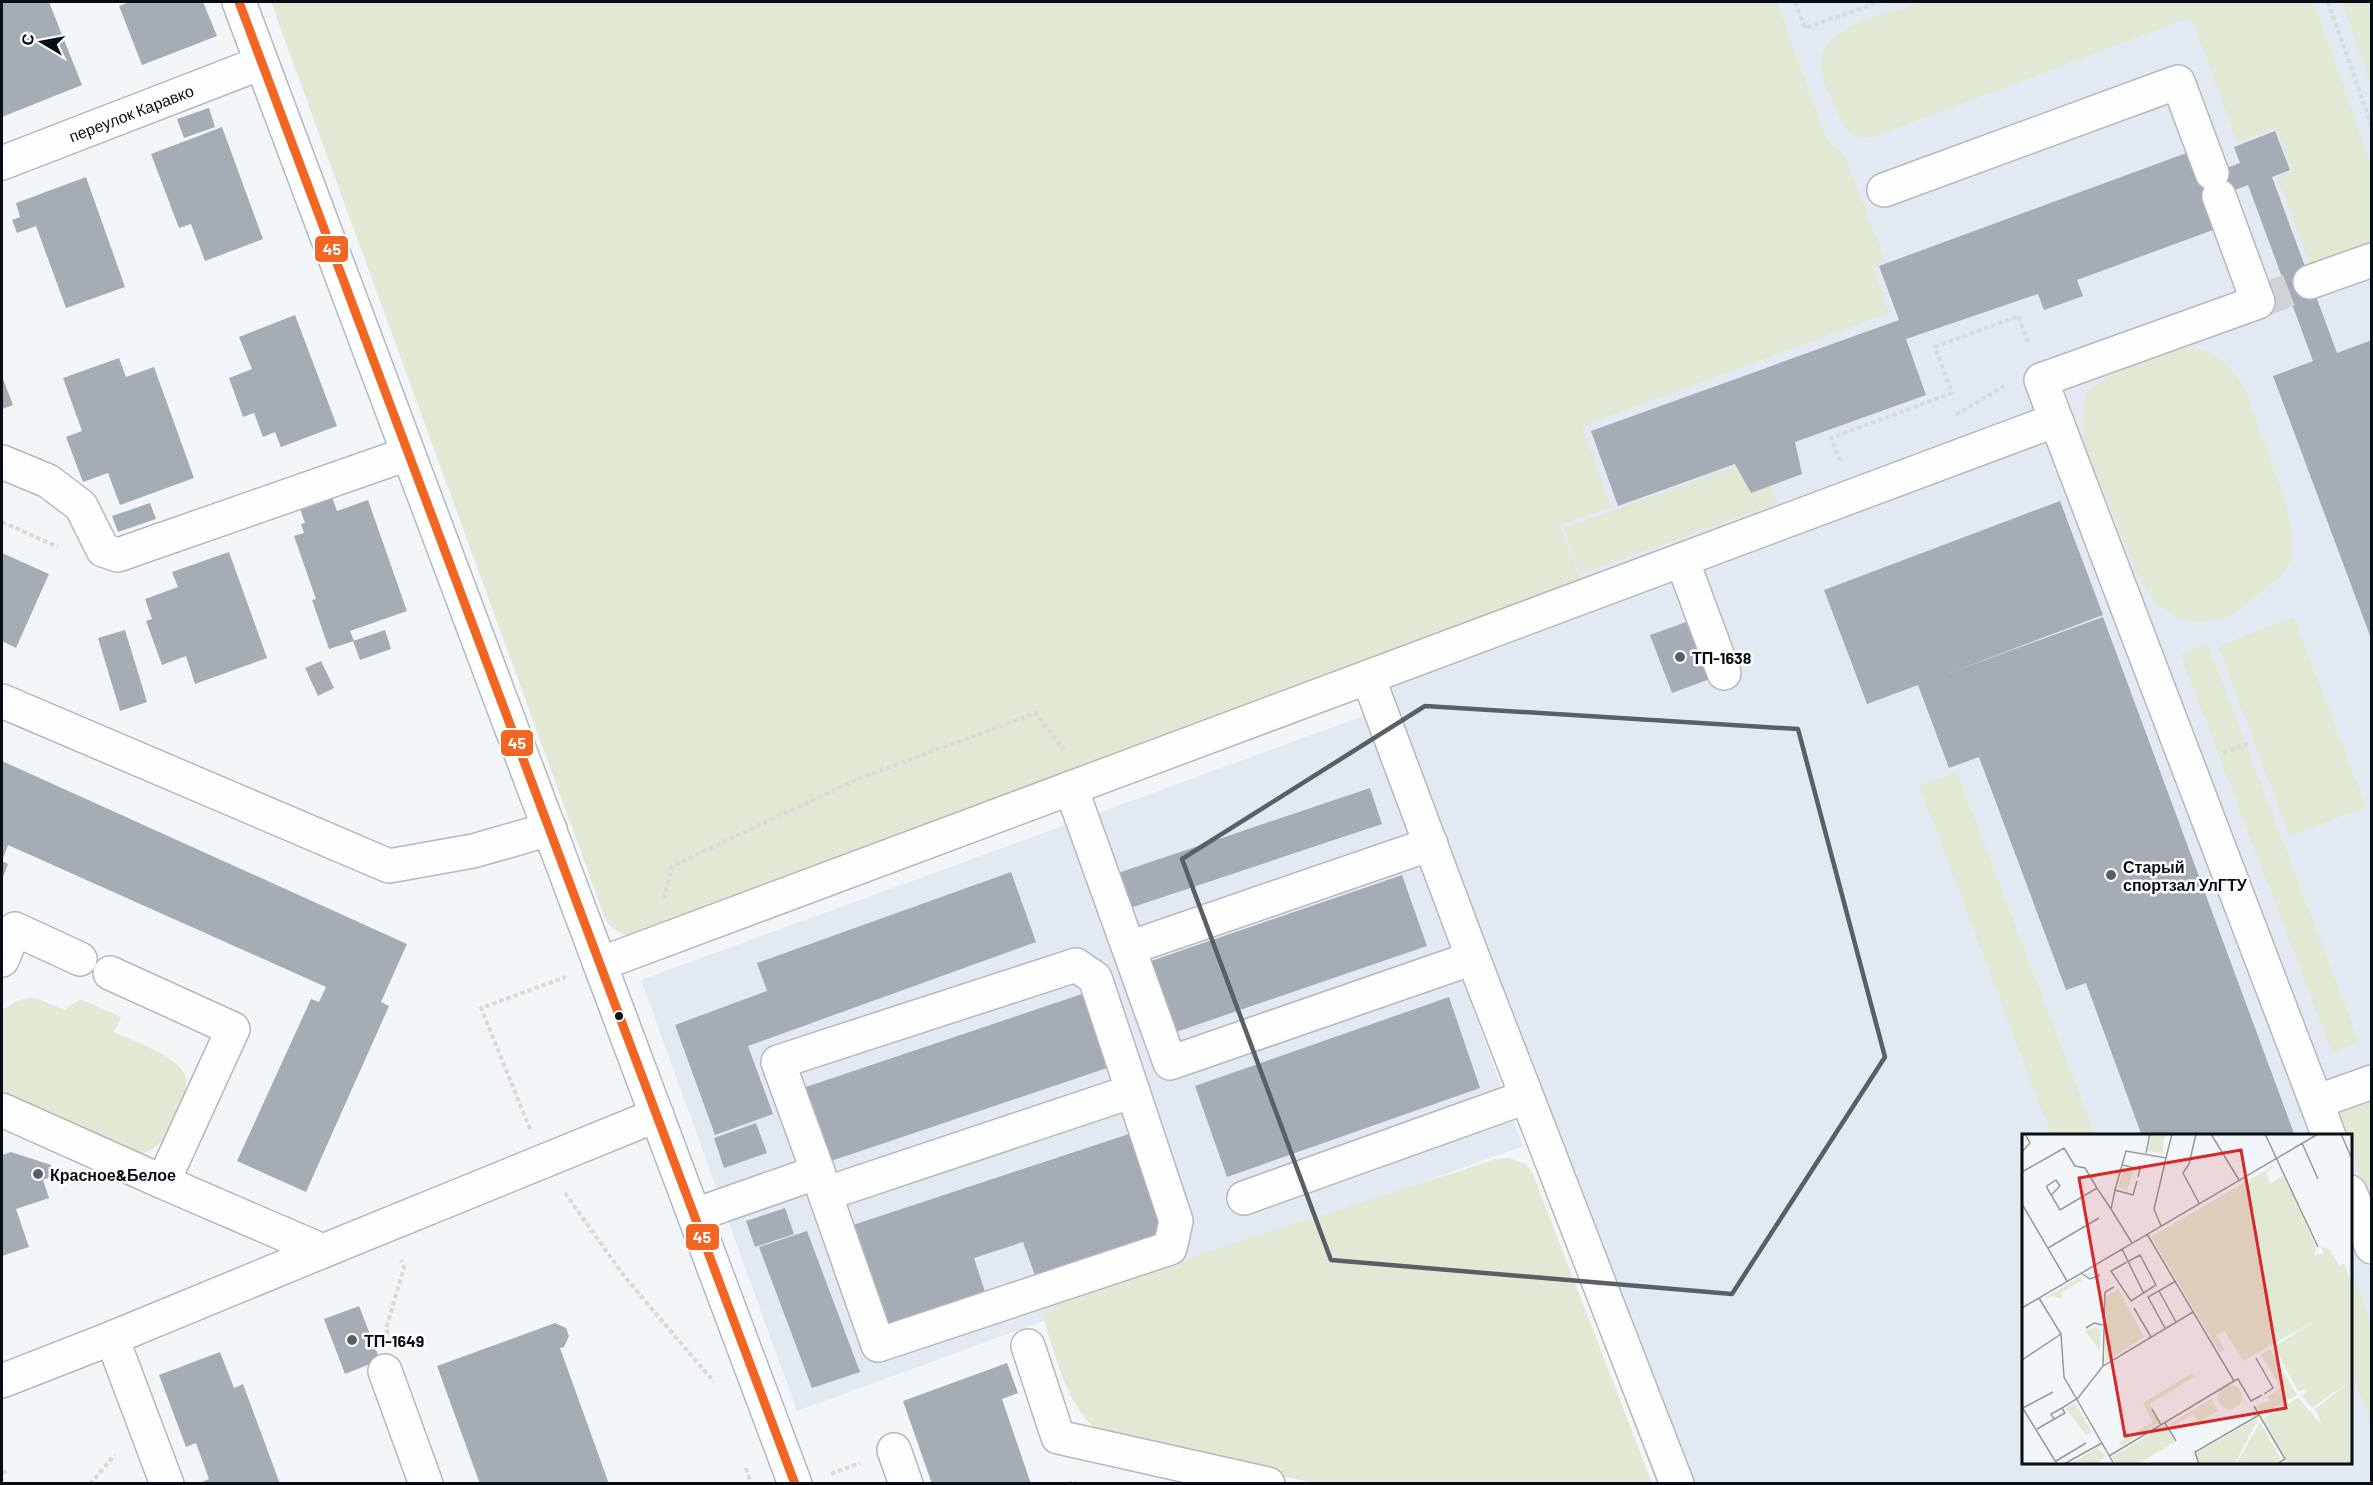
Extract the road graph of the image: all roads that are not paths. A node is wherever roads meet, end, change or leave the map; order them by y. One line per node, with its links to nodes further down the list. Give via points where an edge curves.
1 (239, 2): 2 (street)
2 (261, 63): 3 (street, переулок Каравко); 8 (street)
3 (2, 163)
4 (1884, 190): 7 (street, via 2178,82 2258,302 2041,380)
5 (2372, 260): 6 (street)
6 (2310, 282)
7 (2056, 420): 10 (street); 26 (street)
8 (407, 454): 9 (street, via 118,555 103,550 81,506 48,481); 15 (street)
9 (2, 462)
10 (1682, 560): 11 (street); 12 (street)
11 (1724, 673)
12 (1368, 677): 14 (street); 16 (street)
13 (2, 701): 15 (street, via 389,866 473,851)
14 (1079, 785): 17 (street); 21 (street)
15 (550, 829): 21 (street)
16 (1431, 844): 17 (street); 18 (street)
17 (1129, 948): 18 (street, via 1170,1063)
18 (1473, 958): 25 (street)
19 (80, 959): 20 (street, via 15,929)
20 (2, 960)
21 (600, 964): 28 (street)
22 (110, 974): 30 (street, via 233,1029)
23 (2372, 1082): 26 (street)
24 (1133, 1091): 31 (street); 31 (street, via 1095,978 1076,965 778,1062); 31 (street, via 1176,1221 1170,1248 878,1345)
25 (1526, 1097): 33 (street); 47 (street)
26 (2316, 1102): 29 (street)
27 (2, 1110): 30 (street)
28 (657, 1115): 34 (street); 36 (street)
29 (2328, 1134)
30 (163, 1182): 36 (street)
31 (821, 1183): 34 (street)
32 (2352, 1197): 35 (street)
33 (1244, 1198)
34 (695, 1215): 44 (street)
35 (2372, 1247)
36 (323, 1251): 37 (street)
37 (112, 1338): 40 (street); 42 (street)
38 (1028, 1346): 46 (street, via 1058,1437)
39 (385, 1371): 43 (street)
40 (2, 1381)
41 (894, 1450): 45 (street)
42 (167, 1484)
43 (426, 1484)
44 (795, 1484)
45 (906, 1484)
46 (1268, 1484)
47 (1677, 1484)

